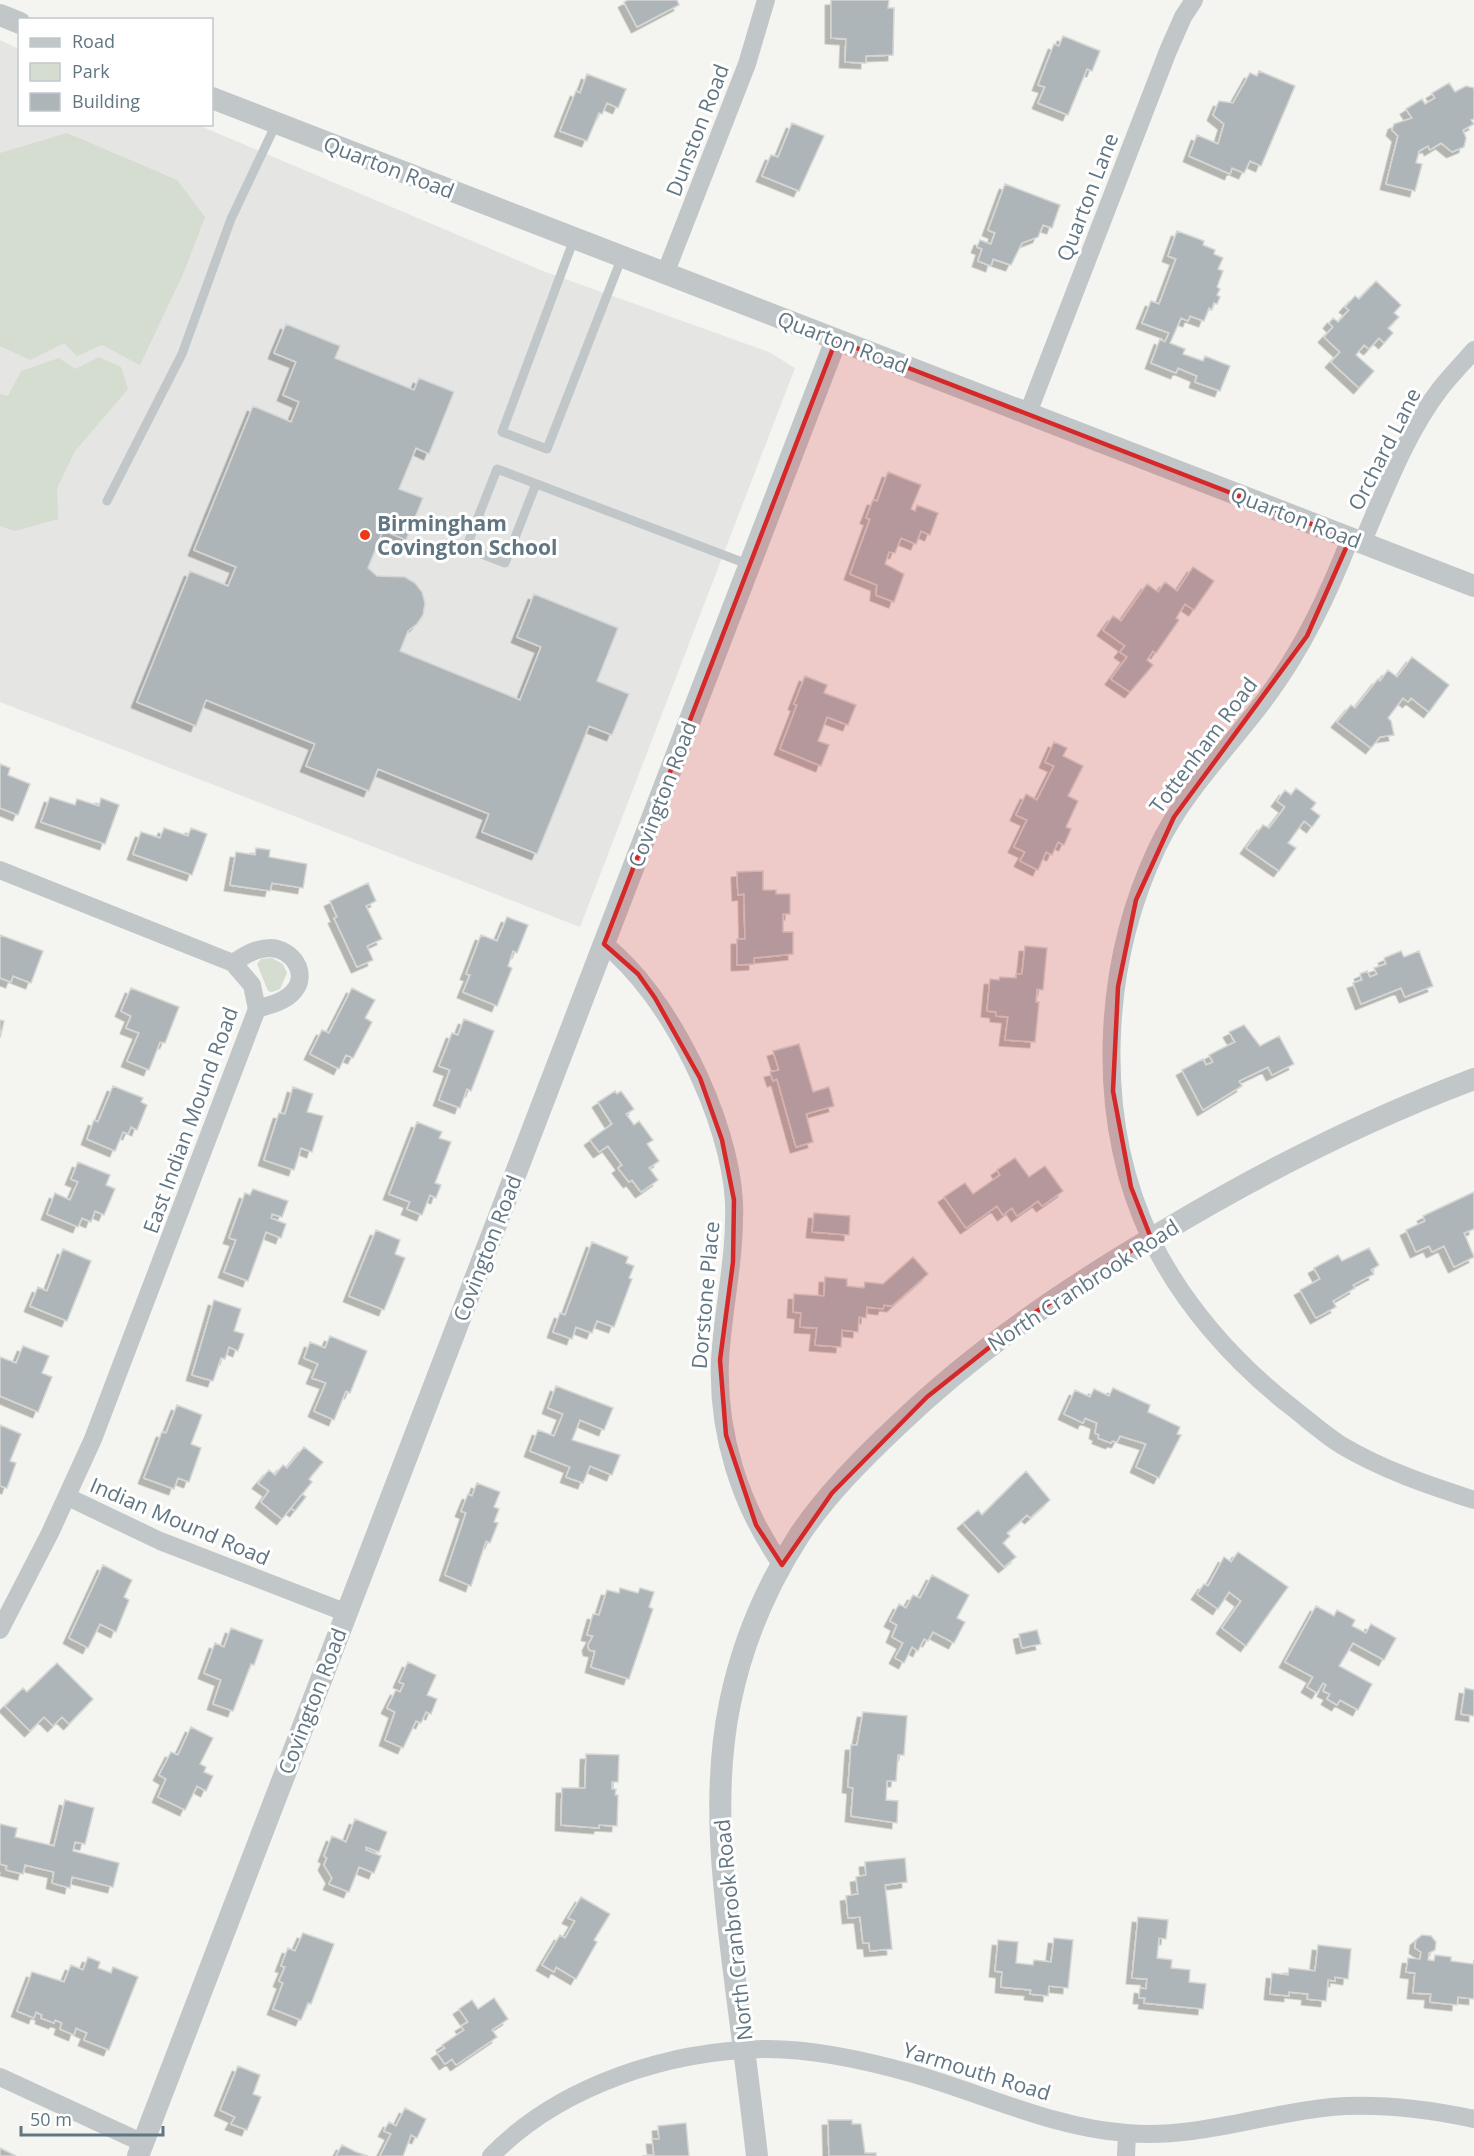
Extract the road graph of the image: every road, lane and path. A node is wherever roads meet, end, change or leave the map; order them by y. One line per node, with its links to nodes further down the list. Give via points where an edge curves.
1 (766, 0): 9 (street, Dunston Road, via 747,64)
2 (1194, 0): 12 (street, Quarton Lane, via 1168,51)
3 (0, 15): 4 (street)
4 (18, 22)
5 (213, 98): 6 (street, Quarton Road)
6 (276, 124): 7 (street, Quarton Road); 14 (lane, via 231,219 182,354)
7 (574, 238): 8 (street, Quarton Road); 8 (lane, via 502,432 547,448)
8 (622, 257): 9 (street, Quarton Road)
9 (666, 274): 10 (street, Quarton Road)
10 (836, 340): 12 (street, Quarton Road); 16 (street, Covington Road)
11 (1474, 350): 15 (street, Orchard Lane, via 1423,415)
12 (1029, 413): 15 (street, Quarton Road)
13 (536, 484): 13 (lane, via 497,469 466,548 505,563); 16 (lane)
14 (107, 501)
15 (1356, 541): 17 (street, Quarton Road); 23 (street, Tottenham Road, via 1307,636 1265,699 1201,777 1174,817 1149,867 1134,910 1118,987 1112,1045 1113,1091 1131,1187)
16 (750, 565): 19 (street, Covington Road)
17 (1474, 586)
18 (0, 870): 20 (street, East Indian Mound Road)
19 (604, 944): 26 (street, Dorstone Place, via 631,967 655,998 700,1078 722,1140 734,1200 733,1262 720,1360 726,1435 756,1525); 27 (street, Covington Road)
20 (233, 963): 21 (street, East Indian Mound Road, via 252,985); 21 (street, via 258,949 272,948 283,951 300,969 294,990 276,1003)
21 (256, 1008): 24 (street, East Indian Mound Road, via 127,1354)
22 (1474, 1079): 23 (street, North Cranbrook Road, via 1345,1132 1276,1166)
23 (1151, 1238): 25 (street, Tottenham Road, via 1194,1309 1269,1389 1317,1428 1398,1474); 26 (street, North Cranbrook Road, via 1025,1319 927,1397 832,1493)
24 (68, 1497): 27 (street, Indian Mound Road, via 160,1541); 28 (street, Indian Mound Road)
25 (1474, 1500)
26 (782, 1565): 29 (street, North Cranbrook Road, via 760,1608 740,1666 730,1703 721,1772 728,1929)
27 (347, 1613): 33 (street, Covington Road)
28 (0, 1630)
29 (745, 2051): 32 (street, Yarmouth Road, via 800,2052 855,2060 912,2073 1057,2120); 34 (street, Yarmouth Road, via 660,2065 598,2084 550,2107); 35 (street, North Cranbrook Road)
30 (0, 2077): 33 (street)
31 (1474, 2119): 32 (street, Yarmouth Road, via 1422,2110 1357,2106 1311,2110 1203,2131)
32 (1127, 2133): 36 (street)
33 (141, 2150)
34 (491, 2156)
35 (757, 2156)
36 (1126, 2156)

